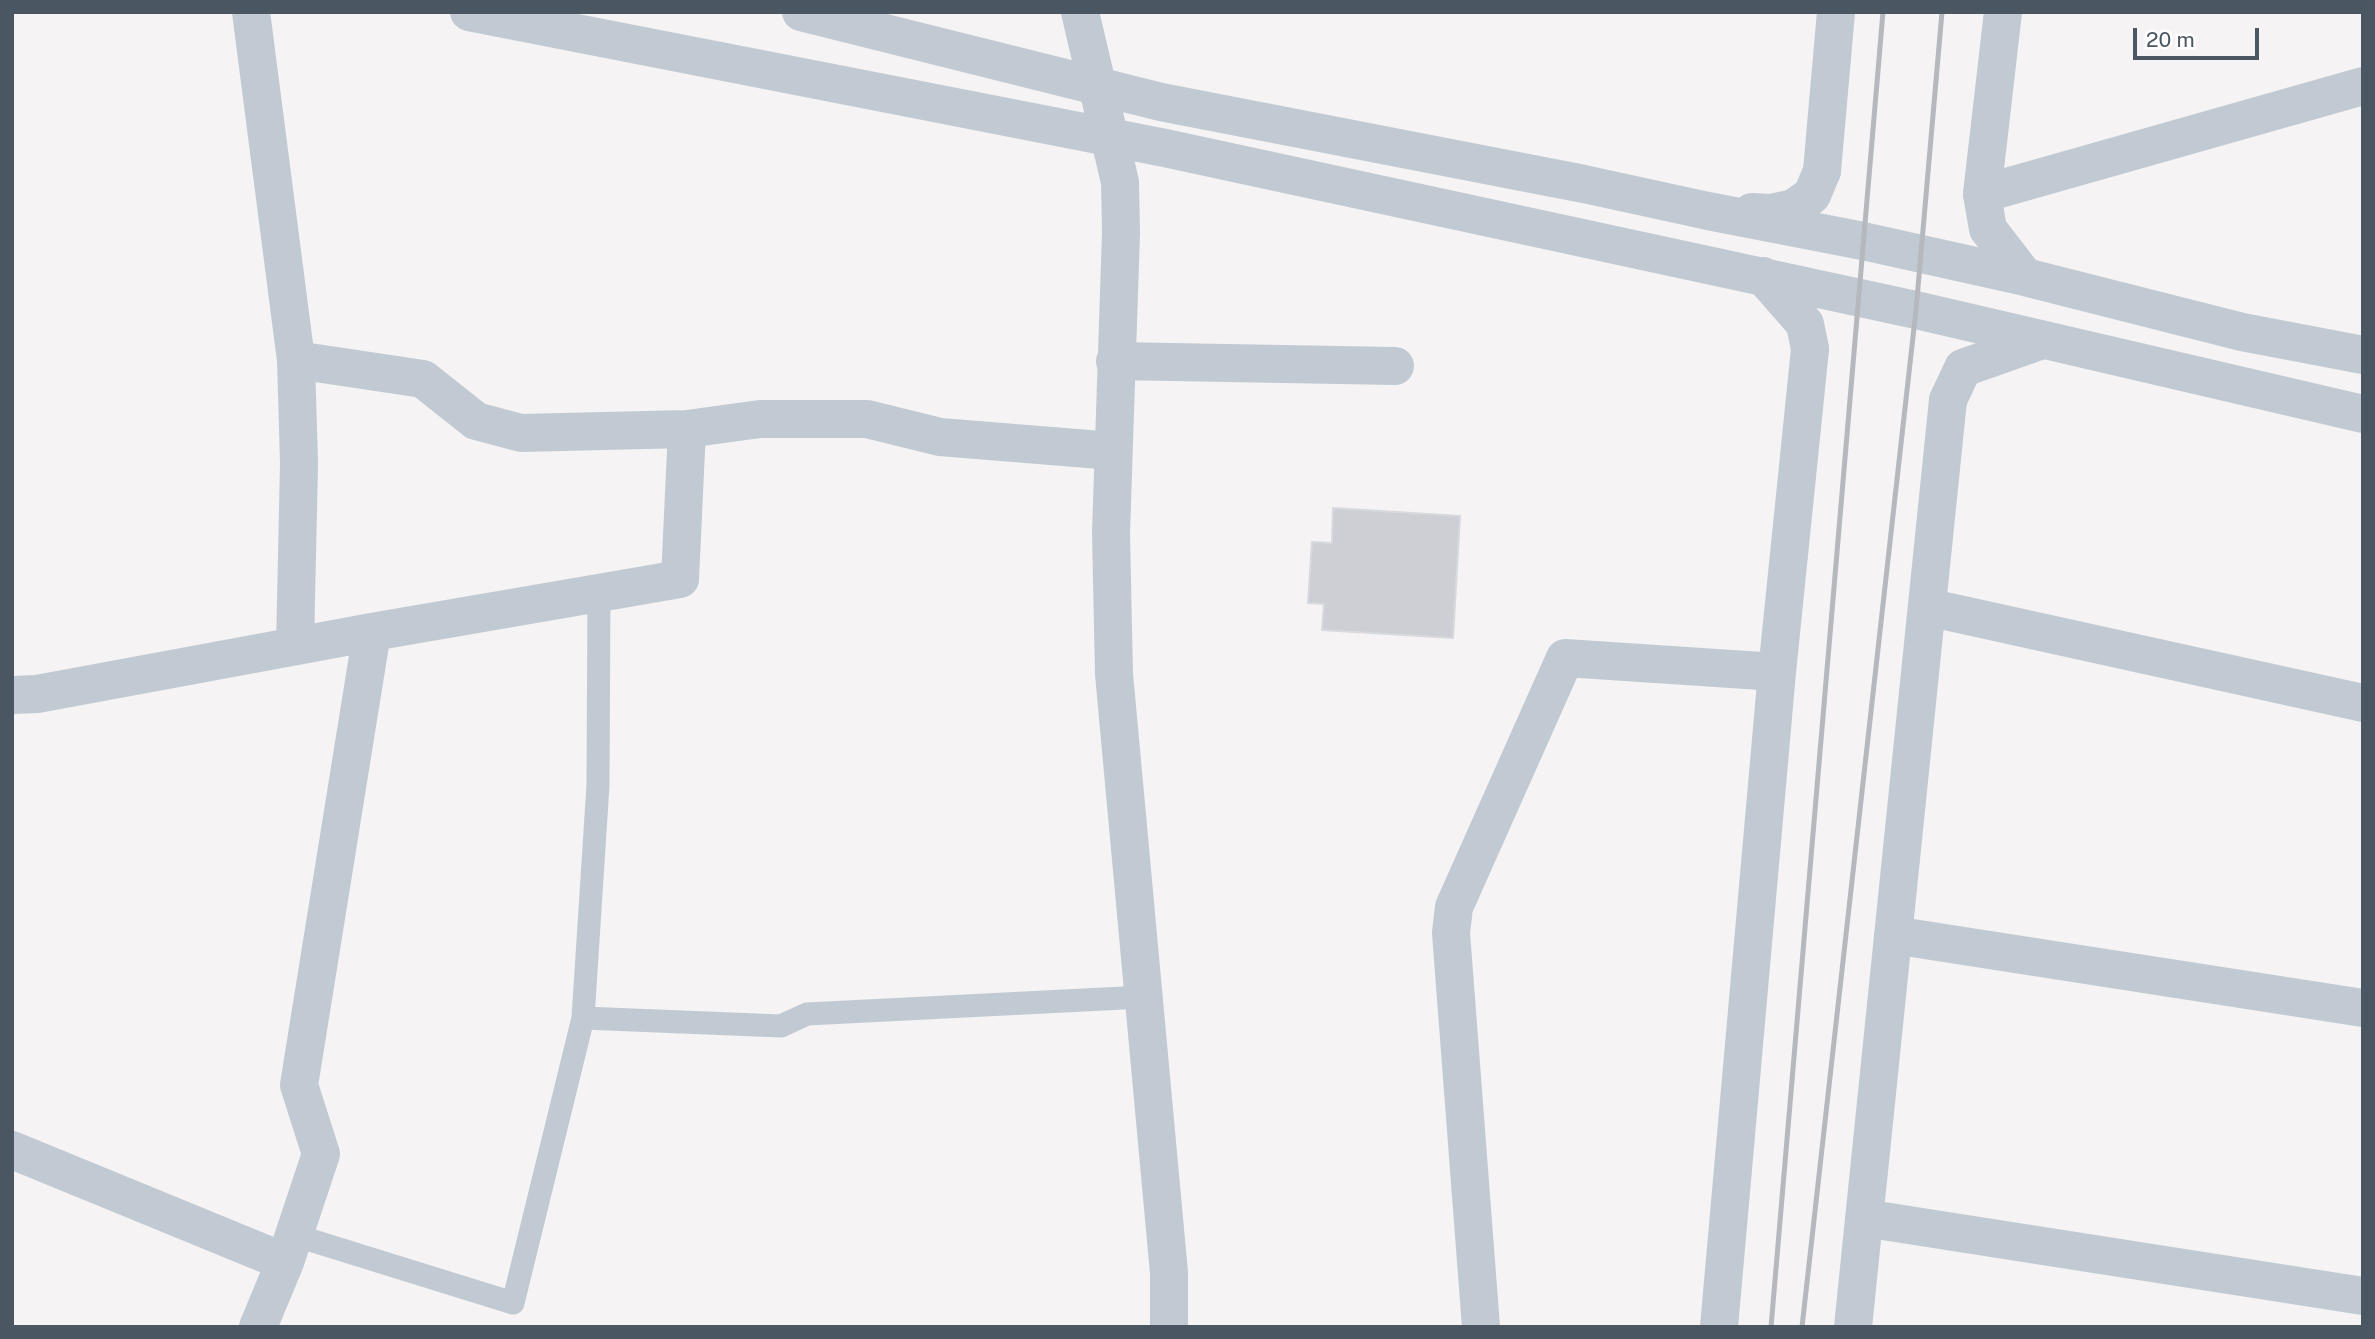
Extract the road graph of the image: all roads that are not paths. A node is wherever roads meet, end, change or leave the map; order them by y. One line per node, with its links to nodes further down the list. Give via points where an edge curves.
1 (251, 12): 16 (street)
2 (469, 12): 9 (street)
3 (801, 12): 8 (street)
4 (1080, 12): 8 (street)
5 (1836, 12): 11 (street, via 1822,171 1812,195 1794,208 1770,212)
6 (2003, 12): 10 (street)
7 (2363, 86): 10 (street)
8 (1098, 87): 9 (street); 11 (street)
9 (1110, 137): 12 (street); 17 (street, via 1120,182)
10 (1982, 194): 13 (street, via 1988,229)
11 (1708, 211): 13 (street)
12 (1763, 276): 14 (street); 26 (street, via 1805,324 1811,349)
13 (2025, 277): 15 (street, via 2242,332)
14 (2042, 340): 19 (street); 23 (street, via 1963,368 1948,400)
15 (2363, 355)
16 (296, 360): 20 (street, via 423,379 477,421 521,433); 25 (street)
17 (1115, 361): 18 (street); 21 (street)
18 (1395, 366)
19 (2363, 414)
20 (687, 429): 21 (street, via 760,419 867,419 940,437); 22 (street, via 680,579)
21 (1113, 451): 30 (street, via 1114,674)
22 (599, 593): 24 (street); 32 (lane, via 598,785)
23 (1927, 607): 28 (street); 29 (street)
24 (372, 632): 25 (street); 35 (street, via 299,1085 321,1154)
25 (295, 646): 27 (street)
26 (1777, 672): 39 (street, via 1565,658 1454,907 1451,933); 40 (street)
27 (12, 695)
28 (2363, 703)
29 (1893, 935): 31 (street); 34 (street)
30 (1143, 998): 32 (lane, via 807,1014 781,1026); 38 (street, via 1169,1273)
31 (2363, 1008)
32 (583, 1018): 35 (lane, via 513,1303)
33 (12, 1150): 35 (street)
34 (1864, 1218): 36 (street); 41 (street)
35 (289, 1249): 37 (street)
36 (2363, 1296)
37 (258, 1327)
38 (1169, 1327)
39 (1481, 1327)
40 (1719, 1327)
41 (1853, 1327)

